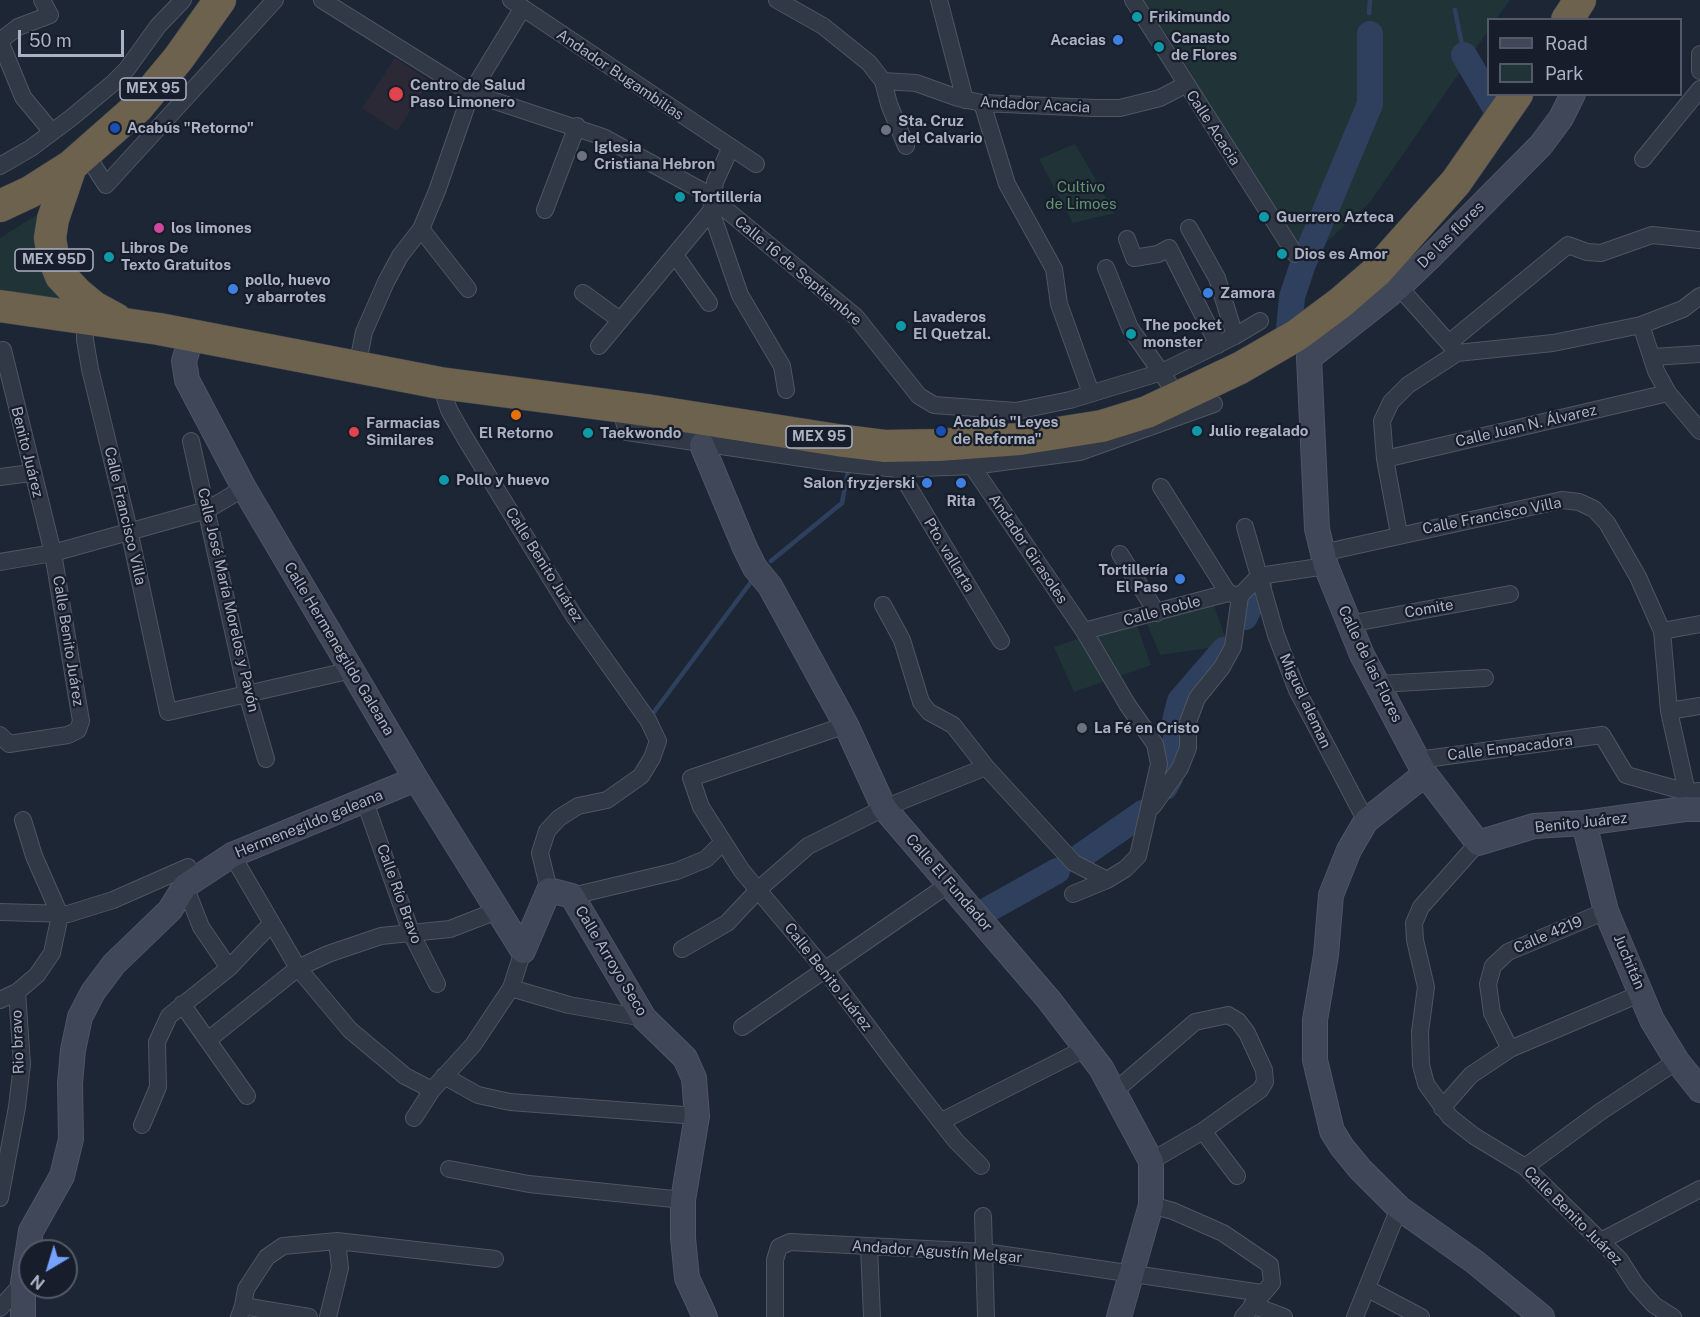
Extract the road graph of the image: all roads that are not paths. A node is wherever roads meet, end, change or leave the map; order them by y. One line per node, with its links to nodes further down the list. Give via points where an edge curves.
1 (42, 0): 23 (street, via 50,15 18,27 0,41 23,97)
2 (183, 0): 23 (street, via 158,26 127,69)
3 (220, 0): 27 (highway, MEX 95, via 138,107)
4 (275, 0): 27 (street, via 106,185)
5 (322, 0): 18 (street, Calle 16 de Septiembre)
6 (777, 0): 15 (street, via 824,26)
7 (939, 0): 21 (street)
8 (1133, 0): 16 (street, Calle Acacia)
9 (1581, 0): 11 (highway); 12 (street)
10 (517, 5): 18 (street); 25 (street, Andador Bugambilias)
11 (1568, 18)
12 (1582, 18)
13 (1700, 54): 14 (street)
14 (1700, 71)
15 (884, 81): 21 (street, Andador Acacia, via 916,83); 24 (street)
16 (1185, 85): 21 (street, Andador Acacia, via 1160,98 1120,108); 37 (street, Calle Acacia)
17 (1700, 89): 26 (street)
18 (471, 93): 22 (street, Calle 16 de Septiembre); 34 (street)
19 (1516, 96): 40 (highway, MEX 95)
20 (1572, 96): 40 (street, De las flores, via 1562,118 1540,145)
21 (974, 101): 64 (street, via 1007,184 1054,269 1059,304)
22 (577, 126): 30 (street, Calle 16 de Septiembre, via 603,136); 32 (street)
23 (52, 132): 29 (street)
24 (906, 146)
25 (731, 147): 28 (street, Andador Bugambilias); 30 (street, via 715,182)
26 (1643, 159)
27 (78, 160): 31 (highway, MEX 95, via 30,192); 49 (highway, MEX 95D, via 54,219 50,238 53,256 61,276 77,293)
28 (756, 164)
29 (0, 166)
30 (711, 204): 38 (street); 63 (street, via 740,295 782,366); 64 (street, Calle 16 de Septiembre, via 856,316 919,396 934,405 1016,411)
31 (0, 206)
32 (545, 210)
33 (1189, 228): 52 (street, via 1217,278)
34 (421, 229): 41 (street); 60 (street, via 386,282 364,332)
35 (1127, 239): 53 (street, via 1134,258 1169,248)
36 (1700, 240): 55 (street, via 1652,235 1601,253 1568,245)
37 (1295, 254)
38 (675, 255): 44 (street); 47 (street)
39 (1106, 268): 61 (street, via 1130,328)
40 (1387, 279): 55 (street); 59 (street, De las flores); 66 (highway, MEX 95, via 1340,303 1297,335 1240,368)
41 (468, 289)
42 (583, 293): 47 (street)
43 (1700, 296): 50 (street, via 1683,309)
44 (709, 303)
45 (0, 306): 46 (highway, MEX 95)
46 (85, 319): 49 (highway, MEX 95); 81 (street, Calle Francisco Villa, via 90,369)
47 (620, 320): 54 (street)
48 (1260, 321): 52 (street)
49 (124, 323): 51 (highway, MEX 95)
50 (1641, 325): 55 (street, via 1553,343); 58 (street)
51 (192, 336): 60 (highway, MEX 95); 78 (street, Calle Hermenegildo Galeana, via 184,362 188,380)
52 (1235, 336): 53 (street)
53 (1218, 345): 61 (street)
54 (599, 346)
55 (1454, 347): 72 (street, via 1391,402 1382,421)
56 (3, 350): 75 (street, Benito Juárez)
57 (1700, 354): 58 (street)
58 (1653, 357): 65 (street)
59 (1309, 358): 85 (street, Calle de las Flores, via 1317,529)
60 (357, 367): 62 (highway, MEX 95)
61 (1162, 372): 64 (street); 66 (street)
62 (440, 383): 68 (highway, MEX 95); 118 (street, Calle Benito Juárez, via 465,438 574,616 648,720 658,741 641,776 607,800 578,806 560,818 547,831)
63 (786, 390)
64 (1091, 393)
65 (1668, 393): 69 (street); 72 (street, Calle Juan N. Álvarez)
66 (1179, 398): 68 (highway, MEX 95, via 1102,426 1020,439 885,446)
67 (1214, 404): 73 (street, via 1080,452)
68 (620, 407): 71 (street, via 627,432)
69 (1700, 431)
70 (191, 441): 79 (street, Calle José María Morelos y Pavón)
71 (702, 445): 74 (street); 103 (street, Calle El Fundador, via 755,568 770,586)
72 (1385, 459): 82 (street)
73 (972, 466): 74 (street); 94 (street, Andador Girasoles)
74 (898, 469): 96 (street, Pto. vallarta)
75 (31, 473): 76 (street); 83 (street, Benito Juárez)
76 (0, 477)
77 (1161, 487): 88 (street)
78 (244, 488): 79 (street); 97 (street, Calle Hermenegildo Galeana)
79 (207, 510): 81 (street); 100 (street, Calle José María Morelos y Pavón)
80 (1245, 527): 87 (street, Miguel aleman)
81 (129, 530): 83 (street); 100 (street, Calle Francisco Villa, via 168,712)
82 (1399, 534): 85 (street, Calle Francisco Villa); 95 (street, Calle Francisco Villa, via 1562,500 1579,502 1594,509 1607,523 1638,577)
83 (53, 553): 86 (street); 104 (street, Calle Benito Juárez, via 81,721 78,730 68,735)
84 (1120, 554): 91 (street)
85 (1324, 560): 87 (street, Calle Francisco Villa); 92 (street, Calle de las Flores)
86 (0, 562)
87 (1259, 576): 88 (street); 114 (street, Miguel aleman, via 1275,635 1297,690)
88 (1234, 594): 91 (street, Calle Roble); 112 (street, via 1233,646 1197,698 1188,722 1188,748 1180,768)
89 (1510, 594): 92 (street, Comite)
90 (883, 605): 106 (street, via 902,640 921,702 929,712 953,725)
91 (1157, 613): 94 (street, Calle Roble)
92 (1349, 624): 99 (street, Calle de las Flores)
93 (1700, 624): 95 (street)
94 (1084, 631): 112 (street, Andador Girasoles, via 1155,744 1160,764)
95 (1662, 631): 102 (street, Calle Francisco Villa)
96 (1001, 641)
97 (352, 670): 100 (street); 108 (street, Calle Hermenegildo Galeana)
98 (1485, 678): 99 (street)
99 (1379, 684): 107 (street, Calle de las Flores)
100 (247, 694): 105 (street, Calle José María Morelos y Pavón)
101 (1700, 706): 102 (street)
102 (1669, 711): 109 (street, Calle Francisco Villa)
103 (846, 725): 111 (street, Calle El Fundador); 116 (street, Calle Benito Juárez, via 692,778 701,807)
104 (5, 740)
105 (266, 759)
106 (986, 767): 111 (street); 121 (street, via 1074,863)
107 (1421, 767): 109 (street, Calle Empacadora, via 1602,735 1626,775); 114 (street); 117 (street, Calle de las Flores)
108 (416, 779): 110 (street, Hermenegildo galeana); 126 (street, Calle Hermenegildo Galeana)
109 (1693, 800): 115 (street, Benito Juárez)
110 (365, 802): 119 (street, Hermenegildo galeana); 131 (street, Calle Río Bravo)
111 (884, 808): 122 (street, Calle El Fundador); 123 (street, via 808,846)
112 (1151, 809): 121 (street, Andador Girasoles, via 1138,856)
113 (22, 820): 129 (street)
114 (1366, 821): 169 (street, via 1331,895 1315,1020 1315,1060 1332,1131 1379,1191)
115 (1584, 823): 117 (street, Benito Juárez, via 1534,826); 127 (street, Juchitán)
116 (722, 843): 123 (street, Calle Benito Juárez); 124 (street, via 706,859 678,871)
117 (1479, 843): 154 (street, Calle Benito Juárez, via 1421,907 1414,923 1414,940 1426,987 1420,1065 1426,1084)
118 (540, 853): 124 (street, Calle Arroyo Seco)
119 (232, 855): 120 (street, Hermenegildo galeana); 130 (street)
120 (187, 876): 129 (street); 134 (street, via 201,927); 171 (street, Hermenegildo galeana, via 170,910 114,963 80,1017 70,1083 71,1139 62,1176)
121 (1107, 880): 125 (street, Andador Girasoles)
122 (949, 884): 136 (street); 146 (street, Calle El Fundador, via 1049,1000)
123 (759, 890): 132 (street, via 727,923); 136 (street, Calle Benito Juárez)
124 (561, 893): 133 (street); 143 (street, Calle Arroyo Seco)
125 (1073, 894)
126 (498, 910): 131 (street, via 450,929); 133 (street, Calle Hermenegildo Galeana)
127 (1606, 910): 140 (street, Juchitán); 147 (street, Calle 4219, via 1508,952 1493,966 1488,984 1492,1013)
128 (0, 912): 129 (street, via 24,910)
129 (60, 915): 139 (street, via 52,953 37,975)
130 (271, 924): 134 (street); 135 (street)
131 (412, 935): 135 (street, via 381,936); 137 (street, Calle Río Bravo)
132 (682, 949)
133 (523, 951): 138 (street)
134 (228, 968): 142 (street)
135 (298, 968): 145 (street); 150 (street, via 351,1030 398,1071)
136 (826, 971): 144 (street); 157 (street, Calle Benito Juárez)
137 (437, 984)
138 (511, 988): 143 (street, via 569,1005); 149 (street, via 473,1045)
139 (17, 992): 141 (street); 166 (street, Rio bravo, via 22,1064)
140 (1642, 993): 147 (street); 148 (street, Juchitán, via 1652,1020)
141 (0, 1000)
142 (182, 1004): 145 (street); 158 (street, via 169,1016 157,1042 158,1087)
143 (644, 1018): 155 (street, Calle Arroyo Seco, via 685,1058 694,1078)
144 (742, 1027)
145 (208, 1040): 153 (street)
146 (1084, 1048): 152 (street, Calle El Fundador); 157 (street)
147 (1510, 1049): 154 (street, via 1471,1076)
148 (1677, 1061): 151 (street, Juchitán); 162 (street)
149 (444, 1076): 150 (street); 155 (street, via 478,1095 510,1102)
150 (432, 1090): 156 (street)
151 (1700, 1090)
152 (1114, 1091): 159 (street, via 1196,1022 1228,1015 1247,1033 1264,1070 1265,1082 1260,1090); 160 (street, Calle El Fundador)
153 (247, 1096)
154 (1442, 1108): 162 (street, Calle Benito Juárez, via 1474,1136)
155 (697, 1116): 167 (street, Calle Arroyo Seco)
156 (414, 1118)
157 (942, 1121): 161 (street, Calle Benito Juárez)
158 (142, 1125)
159 (1203, 1131): 160 (street); 164 (street)
160 (1151, 1161): 168 (street, Calle El Fundador)
161 (981, 1166)
162 (1525, 1167): 173 (street, Calle Benito Juárez)
163 (449, 1169): 167 (street, via 529,1184)
164 (1237, 1176)
165 (1700, 1189): 173 (street)
166 (0, 1198)
167 (683, 1200): 188 (street, Calle Arroyo Seco, via 687,1278)
168 (1151, 1205): 177 (street, Calle El Fundador); 181 (street, via 1173,1210 1223,1233 1270,1265 1272,1283)
169 (1399, 1208): 179 (street); 184 (street, via 1475,1262)
170 (983, 1216): 175 (street)
171 (30, 1239)
172 (337, 1241): 176 (street); 183 (street, via 283,1246 267,1257 246,1289); 187 (street, via 340,1268)
173 (1601, 1241): 196 (street, Calle Benito Juárez, via 1654,1305)
174 (869, 1247): 175 (street, Andador Agustín Melgar); 189 (street, Andador Agustín Melgar, via 790,1242 779,1247 775,1260); 190 (street)
175 (985, 1252): 177 (street, Andador Agustín Melgar); 191 (street)
176 (495, 1259)
177 (1131, 1273): 181 (street, Andador Agustín Melgar); 192 (street, Calle El Fundador)
178 (18, 1288): 182 (street)
179 (1368, 1289): 194 (street); 195 (street)
180 (23, 1299): 185 (street, Hermenegildo galeana)
181 (1252, 1305): 193 (street, Andador Agustín Melgar)
182 (0, 1308)
183 (247, 1312): 186 (street)
184 (1530, 1312)
185 (23, 1317)
186 (309, 1317)
187 (328, 1317)
188 (705, 1317)
189 (775, 1317)
190 (872, 1317)
191 (986, 1317)
192 (1119, 1317)
193 (1284, 1317)
194 (1355, 1317)
195 (1421, 1317)
196 (1673, 1317)

